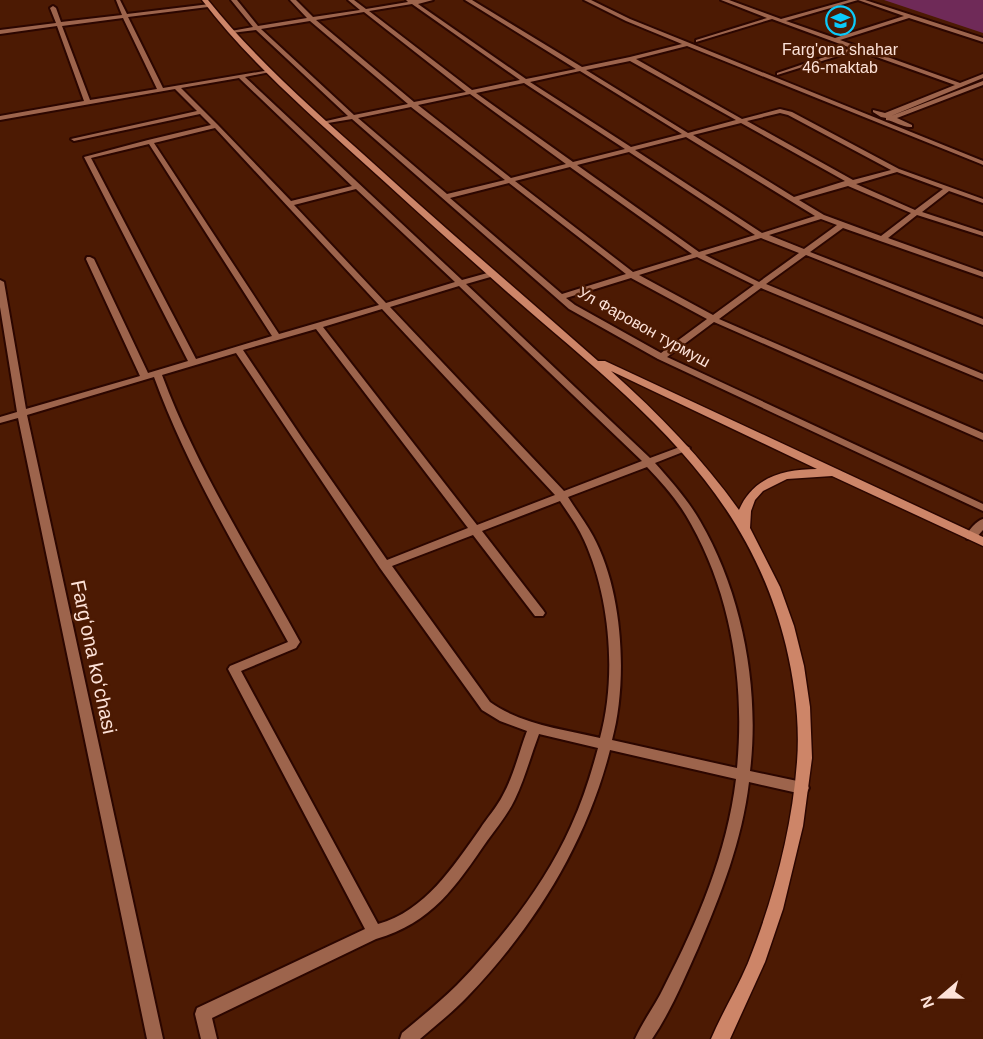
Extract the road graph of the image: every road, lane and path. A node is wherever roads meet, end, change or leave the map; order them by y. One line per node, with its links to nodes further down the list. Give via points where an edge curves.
1 (234, 0): 23 (street, Ул Фаровон турмуш)
2 (293, 0): 20 (street)
3 (351, 0): 16 (street)
4 (430, 0): 13 (street)
5 (468, 0): 32 (street)
6 (724, 0): 19 (street)
7 (855, 0): 21 (street)
8 (860, 0): 18 (street)
9 (870, 0): 26 (street)
10 (118, 1): 17 (street)
11 (603, 1): 14 (street); 28 (street)
12 (207, 2): 17 (street); 25 (main road)
13 (411, 2): 16 (street); 37 (street)
14 (590, 2): 29 (street)
15 (53, 8): 22 (street)
16 (363, 11): 20 (street); 43 (street)
17 (125, 16): 22 (street); 42 (street)
18 (909, 16): 26 (street); 27 (street)
19 (771, 18): 21 (street); 28 (street)
20 (311, 20): 23 (street); 46 (street)
21 (781, 21): 27 (street)
22 (58, 24): 24 (street); 45 (street)
23 (257, 28): 25 (street); 50 (street, Ул Фаровон турмуш)
24 (0, 32)
25 (233, 32): 33 (main road)
26 (983, 39)
27 (835, 40): 30 (street)
28 (698, 41): 34 (street)
29 (687, 44): 31 (street); 54 (street)
30 (857, 48): 34 (street); 39 (street)
31 (632, 59): 32 (street); 55 (street)
32 (579, 70): 37 (street); 58 (street)
33 (268, 71): 35 (street); 56 (main road)
34 (779, 74): 47 (street)
35 (241, 76): 40 (street); 68 (street)
36 (983, 76): 39 (street)
37 (525, 81): 43 (street); 61 (street)
38 (983, 82): 41 (street)
39 (960, 85): 52 (street)
40 (176, 87): 42 (street); 48 (street)
41 (971, 88): 44 (street); 53 (street)
42 (161, 90): 45 (street)
43 (470, 92): 46 (street); 64 (street)
44 (983, 92)
45 (88, 103): 51 (street)
46 (412, 104): 50 (street); 66 (street)
47 (874, 111): 49 (street); 52 (street)
48 (201, 112): 57 (street); 59 (street)
49 (884, 115): 52 (street); 54 (street)
50 (353, 117): 56 (street); 70 (street, Ул Фаровон турмуш)
51 (0, 118)
52 (892, 119): 53 (street); 54 (street); 63 (street)
53 (900, 119): 62 (street)
54 (877, 120)
55 (740, 121): 58 (street); 65 (street, via 790,112); 67 (street)
56 (324, 123): 83 (main road)
57 (216, 126): 60 (street); 73 (street)
58 (685, 136): 61 (street); 71 (street)
59 (74, 139)
60 (150, 141): 95 (street); 99 (street, via 87,157)
61 (630, 149): 64 (street); 78 (street)
62 (983, 155)
63 (983, 163)
64 (571, 164): 66 (street); 81 (street)
65 (897, 170): 67 (street); 69 (street)
66 (510, 180): 70 (street); 84 (street)
67 (849, 183): 71 (street); 74 (street)
68 (359, 186): 73 (street); 87 (street)
69 (947, 189): 72 (street); 74 (street)
70 (445, 197): 89 (street, Ул Фаровон турмуш)
71 (793, 200): 75 (street)
72 (983, 201)
73 (289, 204): 90 (street)
74 (917, 213): 77 (street); 79 (street)
75 (821, 218): 76 (street); 78 (street)
76 (842, 225): 79 (street); 80 (street)
77 (983, 234)
78 (761, 235): 80 (street); 81 (street)
79 (882, 239): 85 (street)
80 (803, 253): 88 (street); 92 (street)
81 (698, 255): 84 (street); 88 (street)
82 (90, 259): 100 (street)
83 (491, 274): 87 (street); 98 (main road)
84 (632, 275): 89 (street); 91 (street)
85 (983, 275)
86 (0, 282): 94 (street, Fargʻona koʻchasi)
87 (463, 283): 90 (street); 106 (street)
88 (760, 285): 91 (street); 101 (street)
89 (560, 297): 97 (street, Ул Фаровон турмуш)
90 (386, 306): 93 (street); 108 (street)
91 (713, 320): 97 (street); 104 (street)
92 (983, 322)
93 (318, 326): 95 (street); 111 (street)
94 (5, 337): 102 (street, Fargʻona koʻchasi)
95 (277, 337): 96 (street)
96 (238, 349): 99 (street); 115 (street)
97 (661, 357): 109 (street, Ул Фаровон турмуш)
98 (589, 358): 105 (main road); 107 (main road)
99 (193, 362): 100 (street)
100 (151, 375): 102 (street); 121 (street, via 205,483 294,642 234,669)
101 (983, 377)
102 (22, 414): 103 (street); 122 (street, Fargʻona koʻchasi)
103 (0, 420)
104 (983, 437)
105 (685, 448): 106 (street); 112 (main road, via 720,490)
106 (649, 462): 108 (street); 119 (street, via 696,523 722,581 741,652 746,726)
107 (840, 476): 112 (main road, via 805,472 765,484 747,506 744,520); 113 (main road)
108 (562, 496): 111 (street); 118 (street, via 588,537 609,594 615,686)
109 (983, 508)
110 (983, 523): 113 (street)
111 (475, 530): 115 (street); 116 (street)
112 (749, 536): 120 (main road, via 781,608 801,683 805,750)
113 (971, 536): 114 (main road)
114 (983, 542)
115 (384, 565): 117 (street, via 486,706 495,714)
116 (539, 614)
117 (535, 727): 118 (street); 121 (street, via 509,798 469,857 432,901 389,930)
118 (607, 745): 119 (street); 124 (street, via 581,818 554,871 518,925 462,991)
119 (744, 775): 120 (street); 125 (street, via 731,843 717,886 677,978)
120 (802, 788): 126 (main road, via 765,946)
121 (374, 932): 123 (street, via 203,1014)
122 (155, 1039)
123 (208, 1039)
124 (408, 1039)
125 (643, 1039)
126 (720, 1039)

